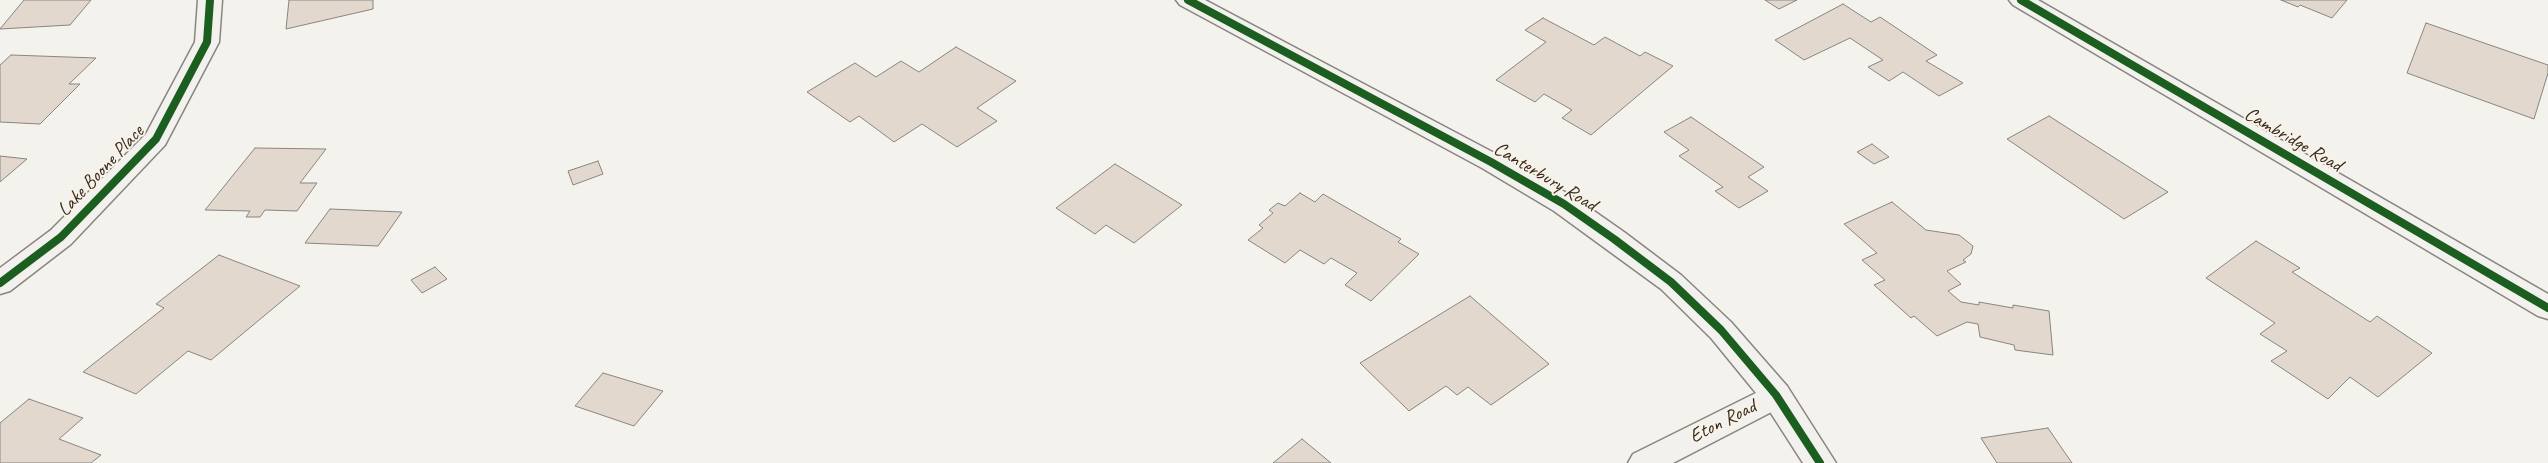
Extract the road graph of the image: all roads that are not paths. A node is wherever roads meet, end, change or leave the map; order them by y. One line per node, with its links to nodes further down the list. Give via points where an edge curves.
1 (210, 0): 4 (street, Lake Boone Place, via 207,42 156,139 61,237)
2 (1188, 0): 6 (street, Canterbury Road, via 1564,204 1671,282 1721,330)
3 (2021, 0): 5 (street, Cambridge Road)
4 (0, 283)
5 (2548, 308)
6 (1776, 395): 7 (street, Eton Road); 8 (street, Canterbury Road)
7 (1644, 463)
8 (1820, 463)

